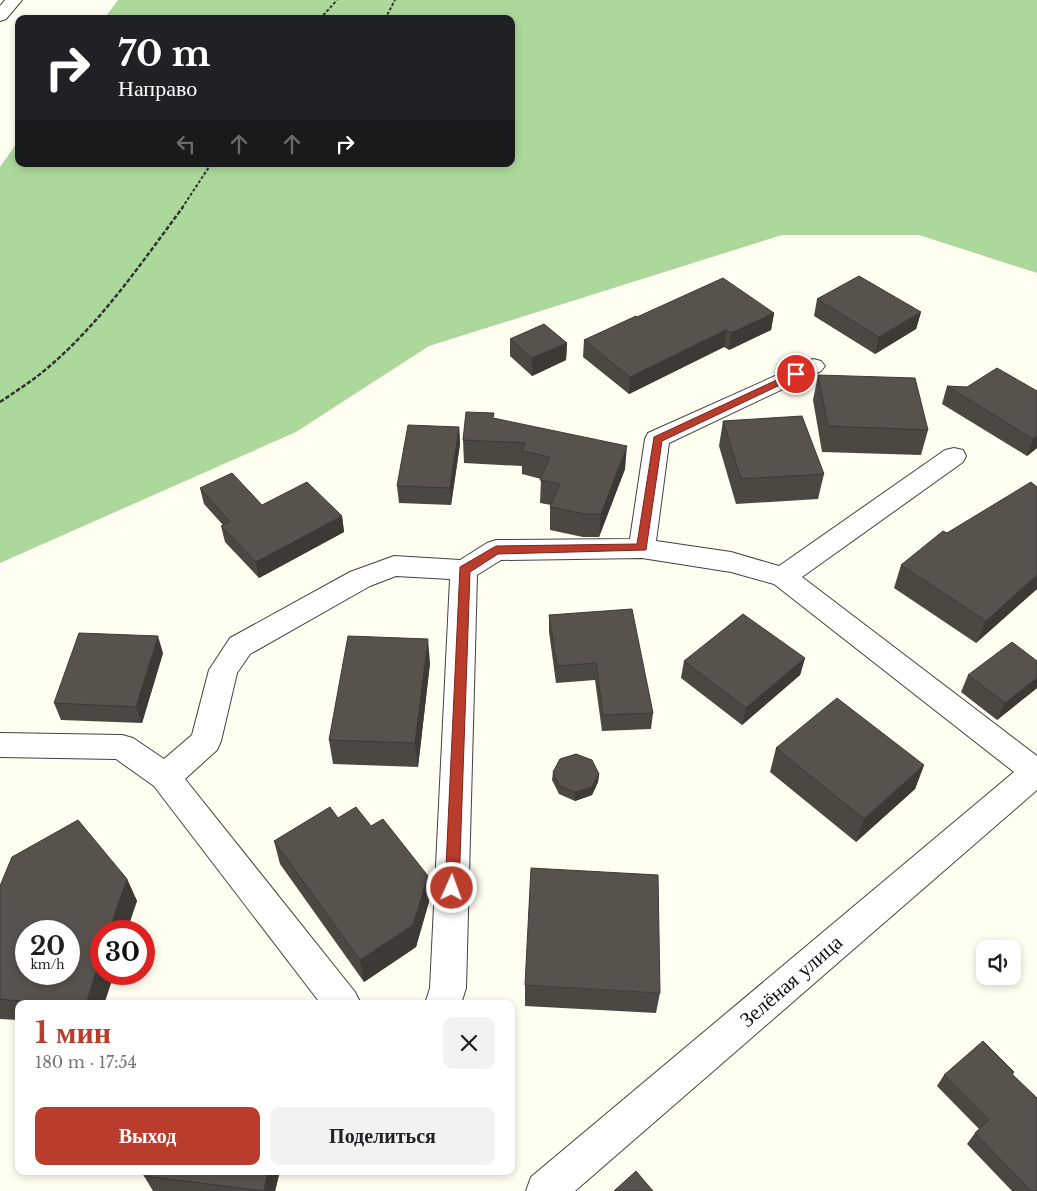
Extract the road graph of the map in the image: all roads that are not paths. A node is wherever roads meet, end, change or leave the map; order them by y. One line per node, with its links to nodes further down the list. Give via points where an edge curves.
1 (14, 0): 2 (street)
2 (0, 16)
3 (813, 366): 5 (street, via 657,439)
4 (954, 456): 7 (street)
5 (642, 548): 6 (street, via 496,550); 7 (street, via 731,562)
6 (464, 570): 10 (street, via 394,566 360,579 240,646 223,670 206,741); 12 (street, via 448,988)
7 (783, 577): 9 (street)
8 (0, 745): 10 (street, via 122,747)
9 (1036, 772): 13 (street, Зелёная улица)
10 (165, 777): 11 (street)
11 (340, 1000)
12 (444, 1000)
13 (545, 1191)

